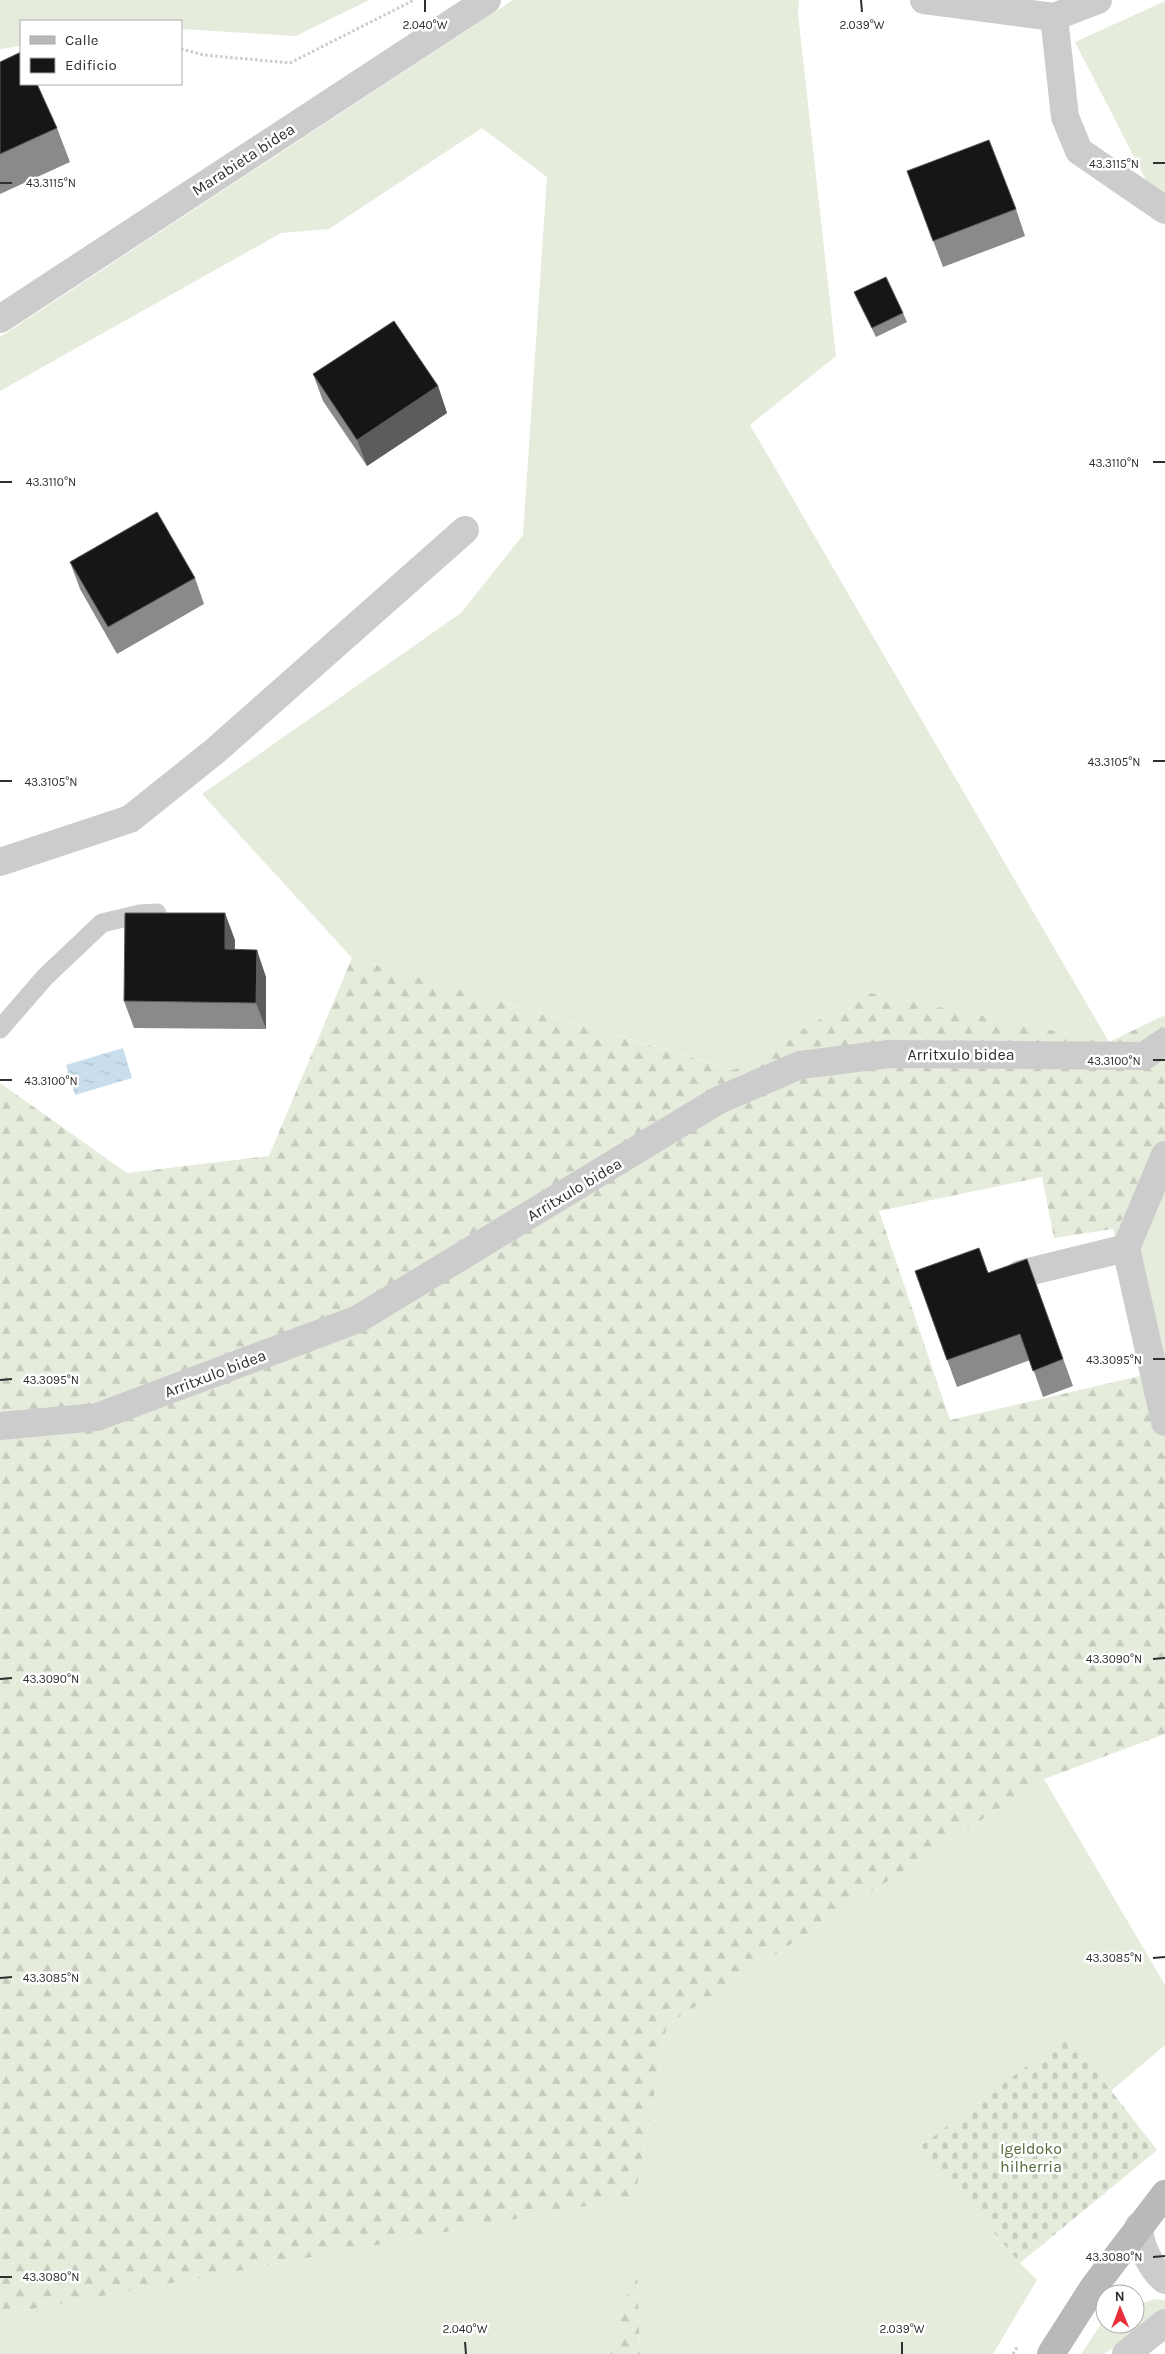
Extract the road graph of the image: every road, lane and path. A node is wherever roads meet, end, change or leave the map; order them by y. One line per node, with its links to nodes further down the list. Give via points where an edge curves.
1 (414, 0): 6 (path, via 290,63 204,55)
2 (487, 0): 8 (street, Marabieta bidea)
3 (924, 0): 5 (street)
4 (1098, 0): 5 (street)
5 (1054, 16): 7 (street, via 1065,117 1079,151)
6 (182, 49)
7 (1165, 210)
8 (0, 319)
9 (465, 530): 10 (street, via 215,751 130,819)
10 (0, 862)
11 (157, 913): 12 (lane, via 102,923 44,977)
12 (0, 1029)
13 (1165, 1042): 18 (street, Arritxulo bidea, via 1144,1056 889,1054 800,1065 717,1102 358,1320 97,1417)
14 (1165, 1154): 15 (street)
15 (1126, 1248): 16 (street); 17 (street)
16 (1020, 1274)
17 (1165, 1422)
18 (0, 1426)
19 (1165, 2194): 20 (street)
20 (1139, 2226): 21 (street, via 1139,2235 1156,2273); 23 (street, via 1093,2288)
21 (1165, 2280)
22 (1165, 2323): 24 (street)
23 (1051, 2354)
24 (1126, 2354)

